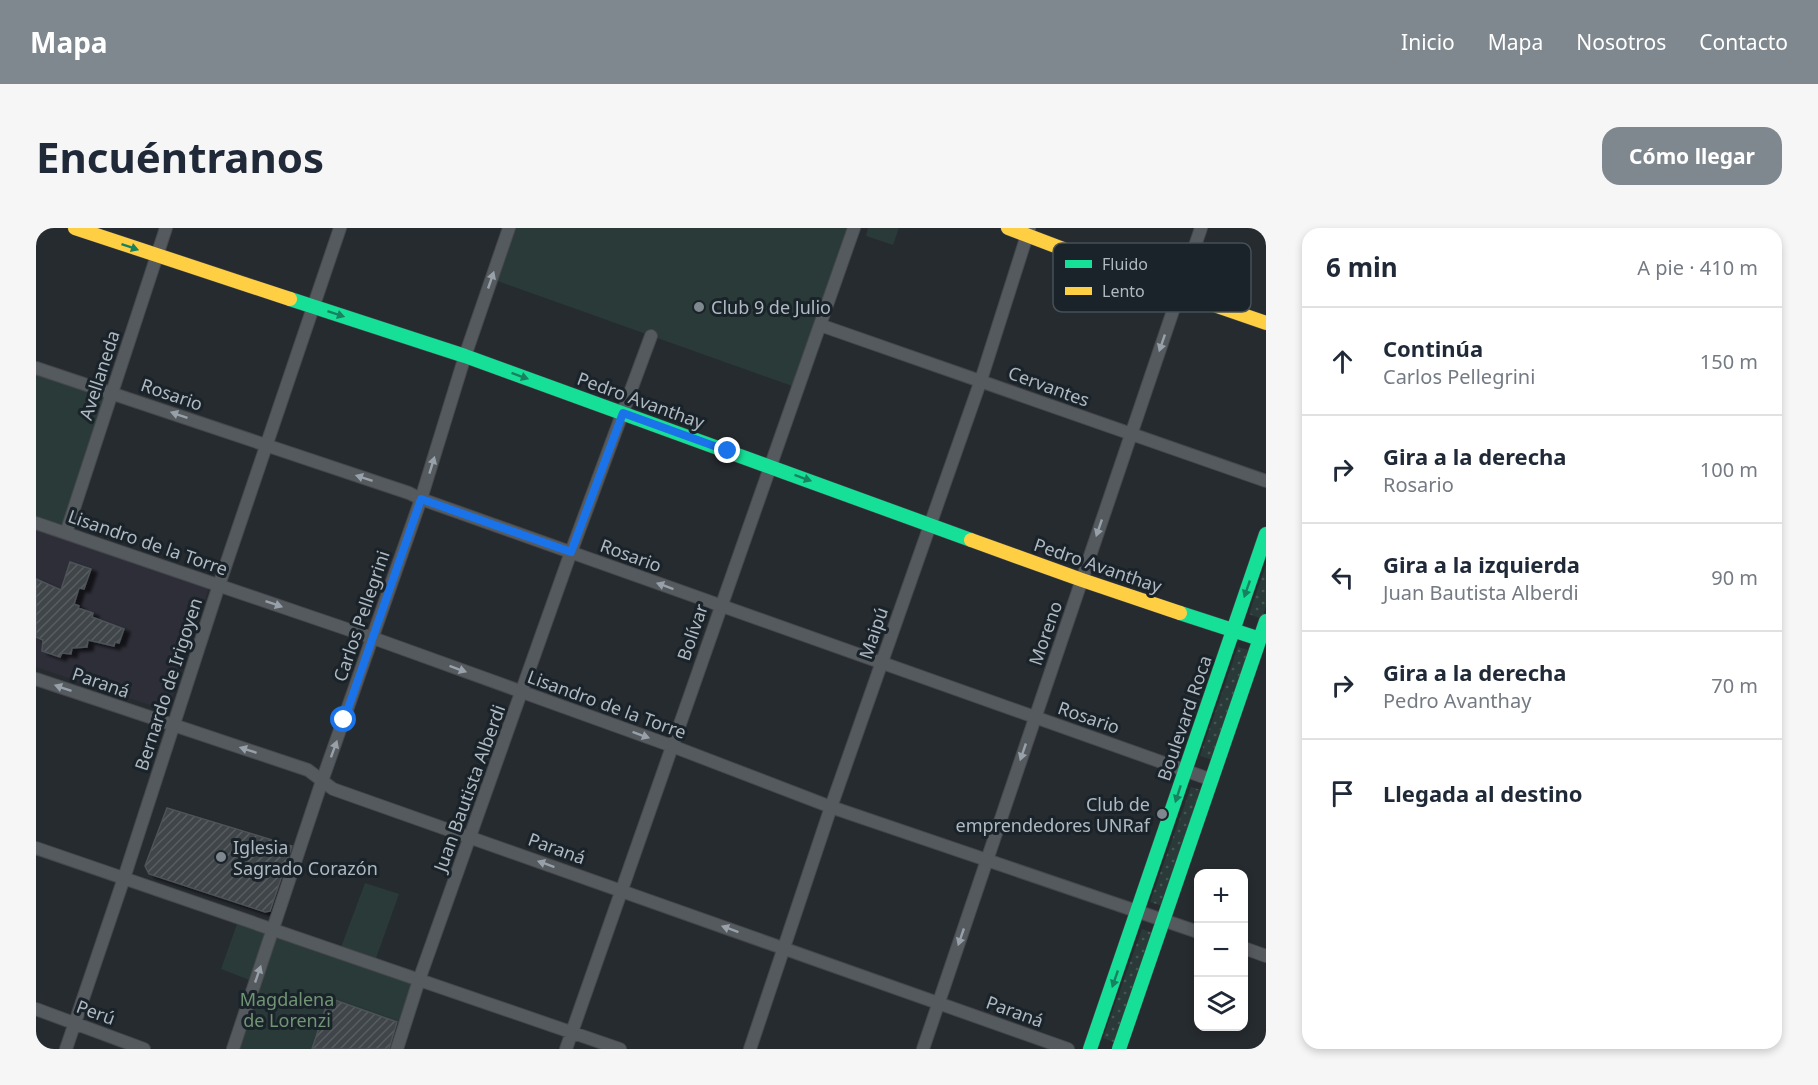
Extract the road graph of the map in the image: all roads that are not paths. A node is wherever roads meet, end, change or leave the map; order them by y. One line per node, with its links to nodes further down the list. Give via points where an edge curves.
1 (75, 228): 11 (street, Pedro Avanthay, one-way to 11)
2 (166, 228): 11 (street, Avellaneda)
3 (340, 228): 12 (street, Bernardo de Irigoyen)
4 (509, 228): 18 (street, Carlos Pellegrini, one-way to 4)
5 (854, 228): 16 (street, Bolívar)
6 (1008, 228): 8 (street)
7 (1201, 228): 10 (street, Moreno)
8 (1028, 232): 9 (street); 20 (street, Maipú)
9 (1055, 243)
10 (1196, 243)
11 (156, 256): 12 (street, Pedro Avanthay); 21 (street, Avellaneda)
12 (314, 307): 18 (street, Pedro Avanthay, one-way to 18); 24 (street, Bernardo de Irigoyen)
13 (1173, 312): 23 (street, Moreno, one-way to 23)
14 (1234, 312): 15 (street)
15 (1266, 323)
16 (820, 325): 20 (street, Cervantes); 25 (street, Bolívar)
17 (651, 336): 22 (street, Juan Bautista Alberdi)
18 (465, 357): 22 (street, Pedro Avanthay, one-way to 22); 27 (street, Carlos Pellegrini, one-way to 18)
19 (36, 368): 21 (street, Rosario)
20 (981, 380): 23 (street, Cervantes); 29 (street, Maipú)
21 (112, 392): 24 (street, Rosario, one-way to 21); 30 (street, Avellaneda)
22 (623, 413): 25 (street, Pedro Avanthay); 32 (street, Juan Bautista Alberdi)
23 (1131, 434): 26 (street, Cervantes); 33 (street, Moreno, one-way to 33)
24 (267, 445): 27 (street, Rosario, one-way to 24); 34 (street, Bernardo de Irigoyen)
25 (770, 466): 29 (street, Pedro Avanthay, one-way to 29); 35 (street, Bolívar)
26 (1266, 481)
27 (421, 499): 32 (street, Rosario); 38 (street, Carlos Pellegrini)
28 (36, 523): 30 (street, Lisandro de la Torre)
29 (929, 524): 33 (street, Pedro Avanthay); 40 (street, Maipú)
30 (66, 533): 34 (street, Lisandro de la Torre)
31 (1266, 534): 37 (street, Boulevard Roca, one-way to 37)
32 (571, 552): 35 (street, Rosario, one-way to 32); 42 (street, Juan Bautista Alberdi)
33 (1082, 580): 37 (street, Pedro Avanthay); 43 (street, Moreno)
34 (219, 585): 38 (street, Lisandro de la Torre, one-way to 38); 44 (street, Bernardo de Irigoyen)
35 (721, 605): 40 (street, Rosario); 45 (street, Bolívar)
36 (1266, 621): 39 (street)
37 (1233, 630): 39 (street, Pedro Avanthay); 46 (street, Boulevard Roca)
38 (373, 638): 42 (street, Lisandro de la Torre, one-way to 42); 48 (street, Carlos Pellegrini, one-way to 38)
39 (1260, 639): 47 (street)
40 (882, 663): 43 (street, Rosario); 49 (street, Maipú)
41 (36, 679): 44 (street, Paraná, one-way to 41)
42 (522, 692): 45 (street, Lisandro de la Torre, one-way to 45); 50 (street, Juan Bautista Alberdi)
43 (1035, 718): 46 (street, Rosario); 52 (street, Moreno, one-way to 52)
44 (173, 725): 48 (street, Paraná, one-way to 44, via 308,770); 53 (street, Bernardo de Irigoyen)
45 (672, 746): 49 (street, Lisandro de la Torre); 54 (street, Bolívar)
46 (1185, 770): 47 (street, Rosario); 55 (street, Boulevard Roca, one-way to 55)
47 (1212, 780): 56 (street)
48 (322, 781): 50 (street, Paraná, via 333,789); 57 (street, Carlos Pellegrini)
49 (831, 807): 52 (street, Lisandro de la Torre); 59 (street, Maipú)
50 (471, 836): 54 (street, Paraná, one-way to 50); 62 (street, Juan Bautista Alberdi)
51 (36, 848): 53 (street)
52 (987, 860): 55 (street, Lisandro de la Torre); 63 (street, Moreno, one-way to 63)
53 (124, 878): 57 (street); 65 (street, Bernardo de Irigoyen)
54 (622, 891): 59 (street, Paraná, one-way to 54); 66 (street, Bolívar)
55 (1138, 911): 56 (street, Lisandro de la Torre); 76 (street, Boulevard Roca, one-way to 76)
56 (1164, 920): 58 (street, Lisandro de la Torre); 77 (street)
57 (273, 930): 62 (street); 69 (street, Carlos Pellegrini, one-way to 57)
58 (1194, 931)
59 (785, 949): 63 (street, Paraná); 73 (street, Maipú)
60 (1248, 949): 61 (street)
61 (1266, 956)
62 (419, 980): 66 (street); 70 (street, Juan Bautista Alberdi)
63 (939, 1003): 74 (street, Moreno); 75 (street, Paraná)
64 (36, 1009): 65 (street, Perú)
65 (74, 1023): 67 (street, Bernardo de Irigoyen); 68 (street, Perú)
66 (572, 1032): 71 (street, Bolívar); 72 (street)
67 (66, 1049)
68 (144, 1049)
69 (233, 1049)
70 (397, 1049)
71 (566, 1049)
72 (620, 1049)
73 (750, 1049)
74 (923, 1049)
75 (1068, 1049)
76 (1090, 1049)
77 (1119, 1049)

